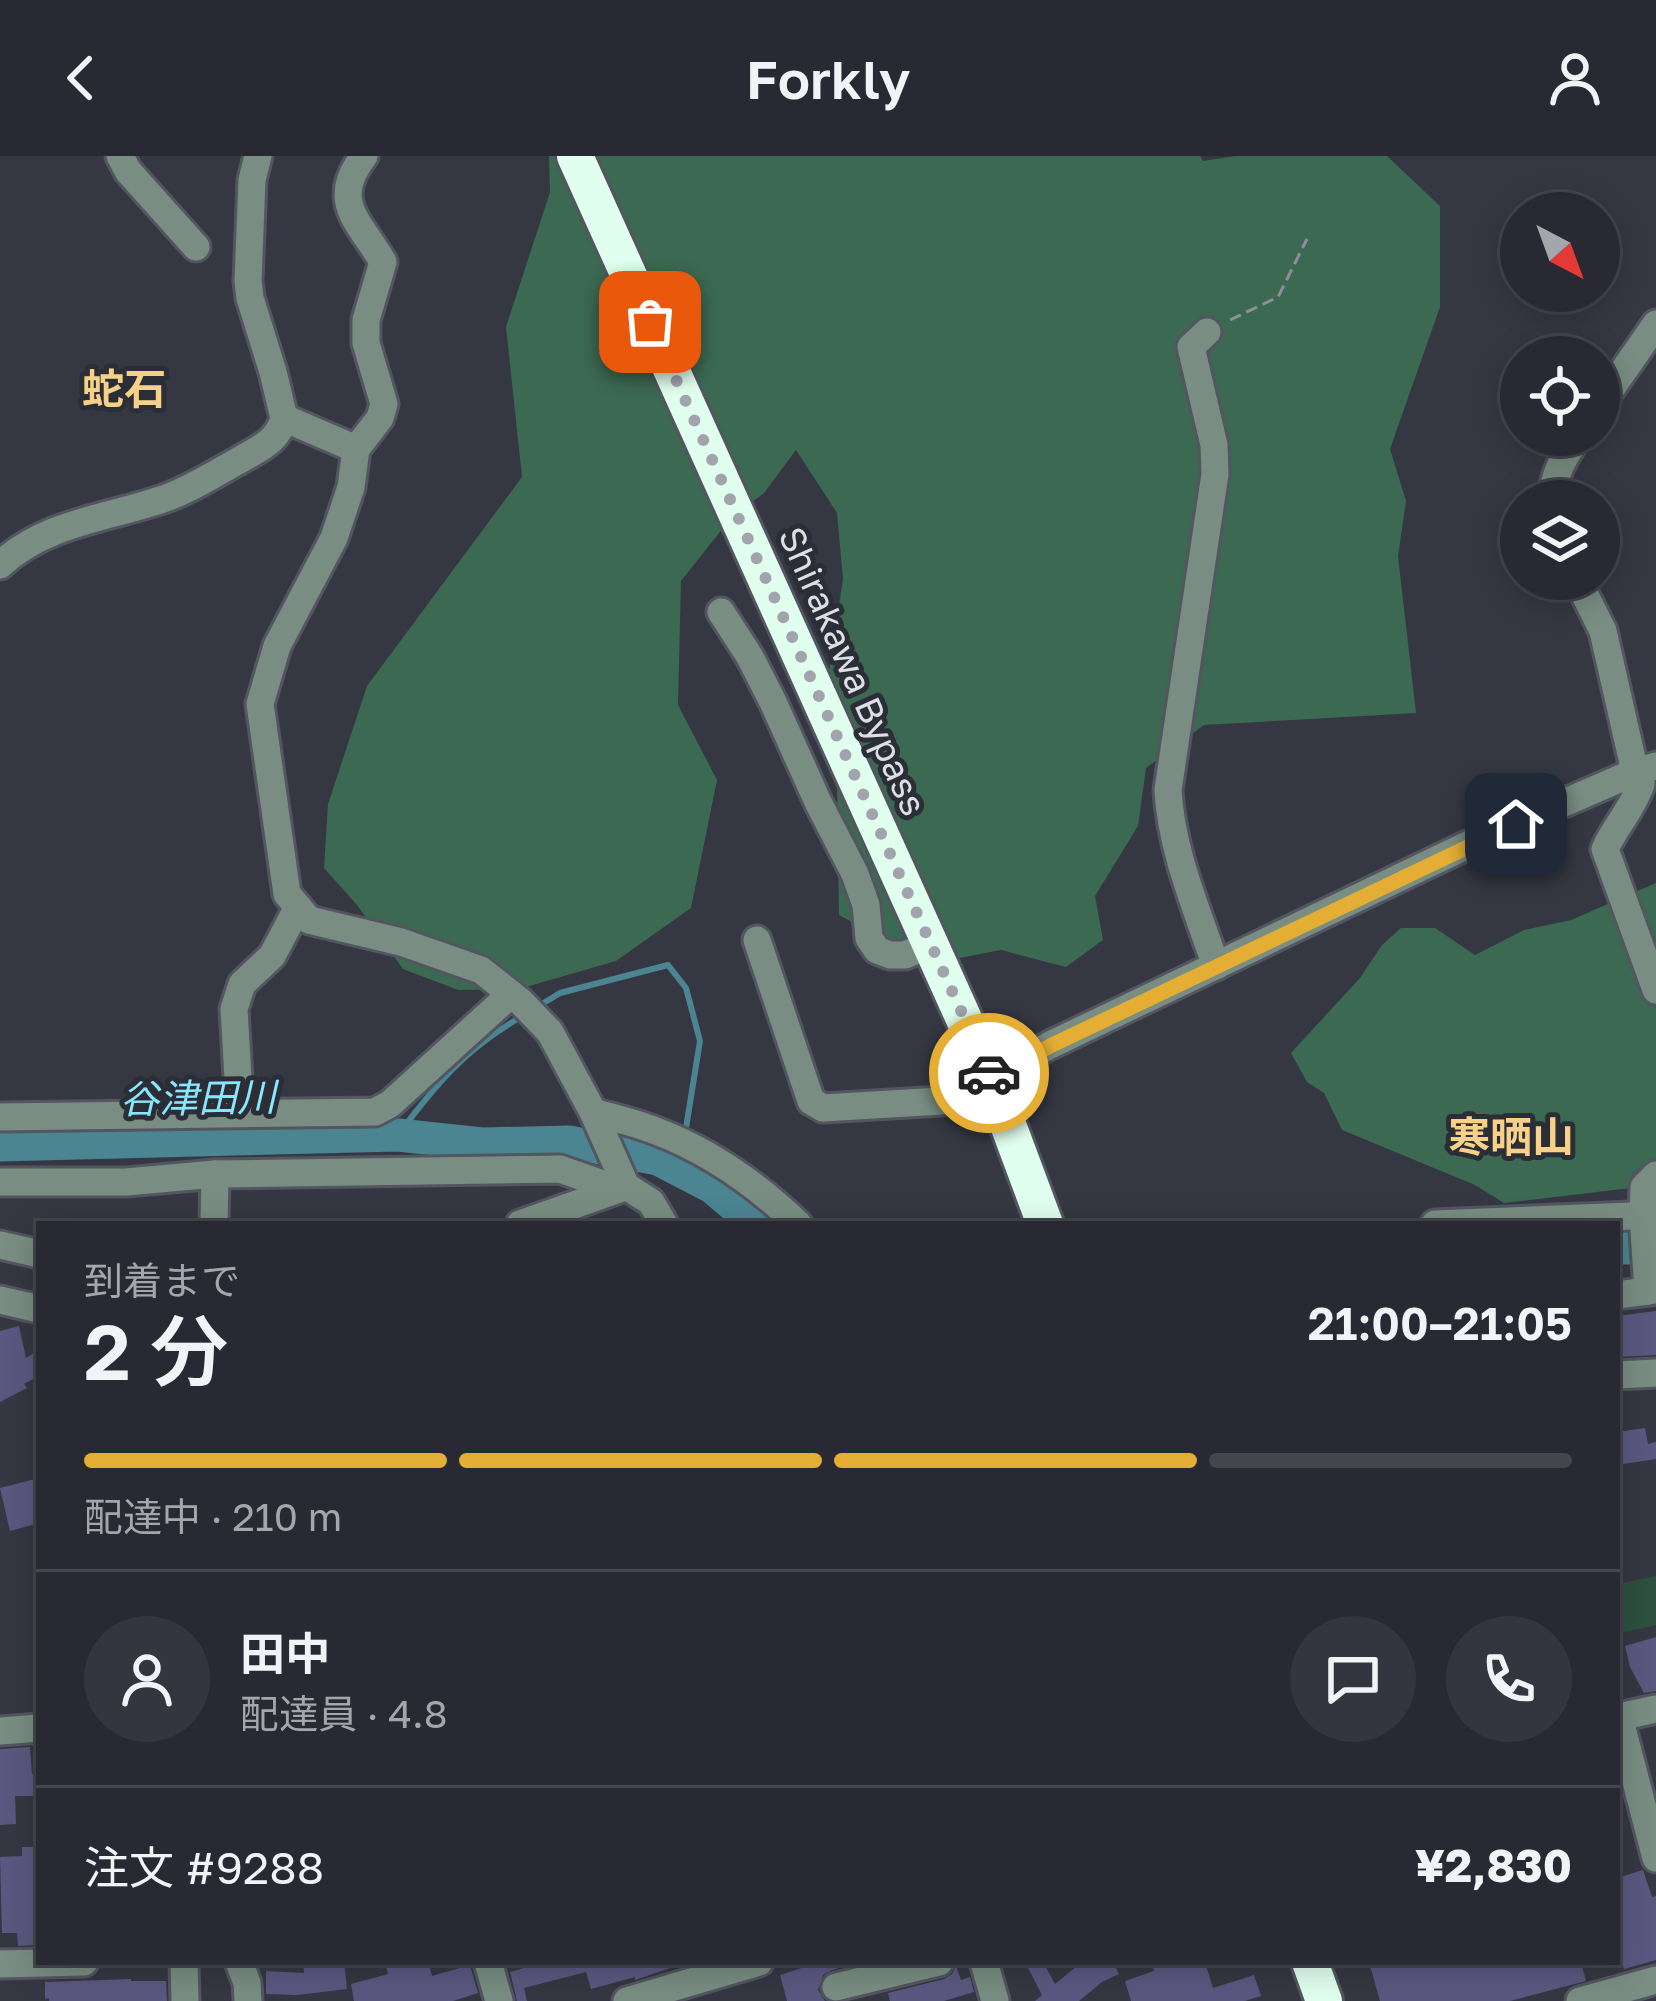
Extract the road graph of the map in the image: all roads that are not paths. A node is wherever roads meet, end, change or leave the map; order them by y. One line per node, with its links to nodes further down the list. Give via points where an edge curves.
1 (120, 156): 5 (street)
2 (258, 156): 9 (street, via 248,281)
3 (364, 156): 10 (street, via 346,196 383,262 366,343 384,404)
4 (574, 156): 17 (highway, Shirakawa Bypass)
5 (196, 247)
6 (1656, 324): 8 (street)
7 (1207, 332): 18 (street, via 1191,347 1216,474 1168,790)
8 (1620, 376)
9 (284, 418): 10 (street); 11 (street, via 265,446 187,489 33,540)
10 (356, 449): 15 (street, via 334,538 277,646 260,704 287,894)
11 (0, 565)
12 (1588, 600): 14 (street)
13 (721, 612): 17 (street, via 855,874 868,938 890,956)
14 (1645, 769): 18 (street); 19 (street, via 1605,849)
15 (298, 907): 20 (street, via 308,920 481,970); 22 (street, via 272,956 242,984 234,1010)
16 (757, 940): 21 (street, via 811,1101 823,1108 940,1101)
17 (931, 944): 21 (highway, Shirakawa Bypass)
18 (1216, 966): 21 (street)
19 (1656, 990)
20 (516, 998): 22 (street, via 375,1112); 23 (street, via 550,1032)
21 (992, 1079): 34 (highway, Shirakawa Bypass)
22 (240, 1112): 24 (street)
23 (592, 1112): 28 (street); 33 (street, via 709,1157)
24 (0, 1117)
25 (215, 1174): 27 (street); 28 (street, via 560,1169); 30 (street)
26 (1656, 1175): 29 (street, via 1644,1187)
27 (0, 1182)
28 (621, 1188): 31 (street); 32 (street, via 651,1202)
29 (1648, 1220): 35 (street); 38 (street)
30 (214, 1221)
31 (528, 1221)
32 (662, 1221)
33 (795, 1221)
34 (1044, 1221)
35 (1595, 1221)
36 (0, 1245): 37 (street)
37 (36, 1253)
38 (1652, 1291): 39 (street)
39 (1620, 1295)
40 (0, 1300): 41 (street)
41 (36, 1308)
42 (1656, 1373): 43 (street)
43 (1620, 1375)
44 (1656, 1708): 45 (street)
45 (1620, 1717)
46 (1620, 1720): 49 (street)
47 (2, 1722): 48 (street)
48 (36, 1728)
49 (1652, 1829): 50 (street)
50 (1656, 1858)
51 (36, 1963): 52 (street)
52 (0, 1964)
53 (184, 1965): 63 (street)
54 (240, 1965): 64 (street)
55 (489, 1965): 65 (street)
56 (739, 1965): 60 (street)
57 (924, 1965): 62 (street)
58 (984, 1965): 67 (street)
59 (1311, 1965): 68 (highway)
60 (680, 1974): 66 (street)
61 (1656, 1980): 69 (street)
62 (835, 1983)
63 (185, 2001)
64 (248, 2001)
65 (499, 2001)
66 (627, 2001)
67 (995, 2001)
68 (1324, 2001)
69 (1580, 2001)

